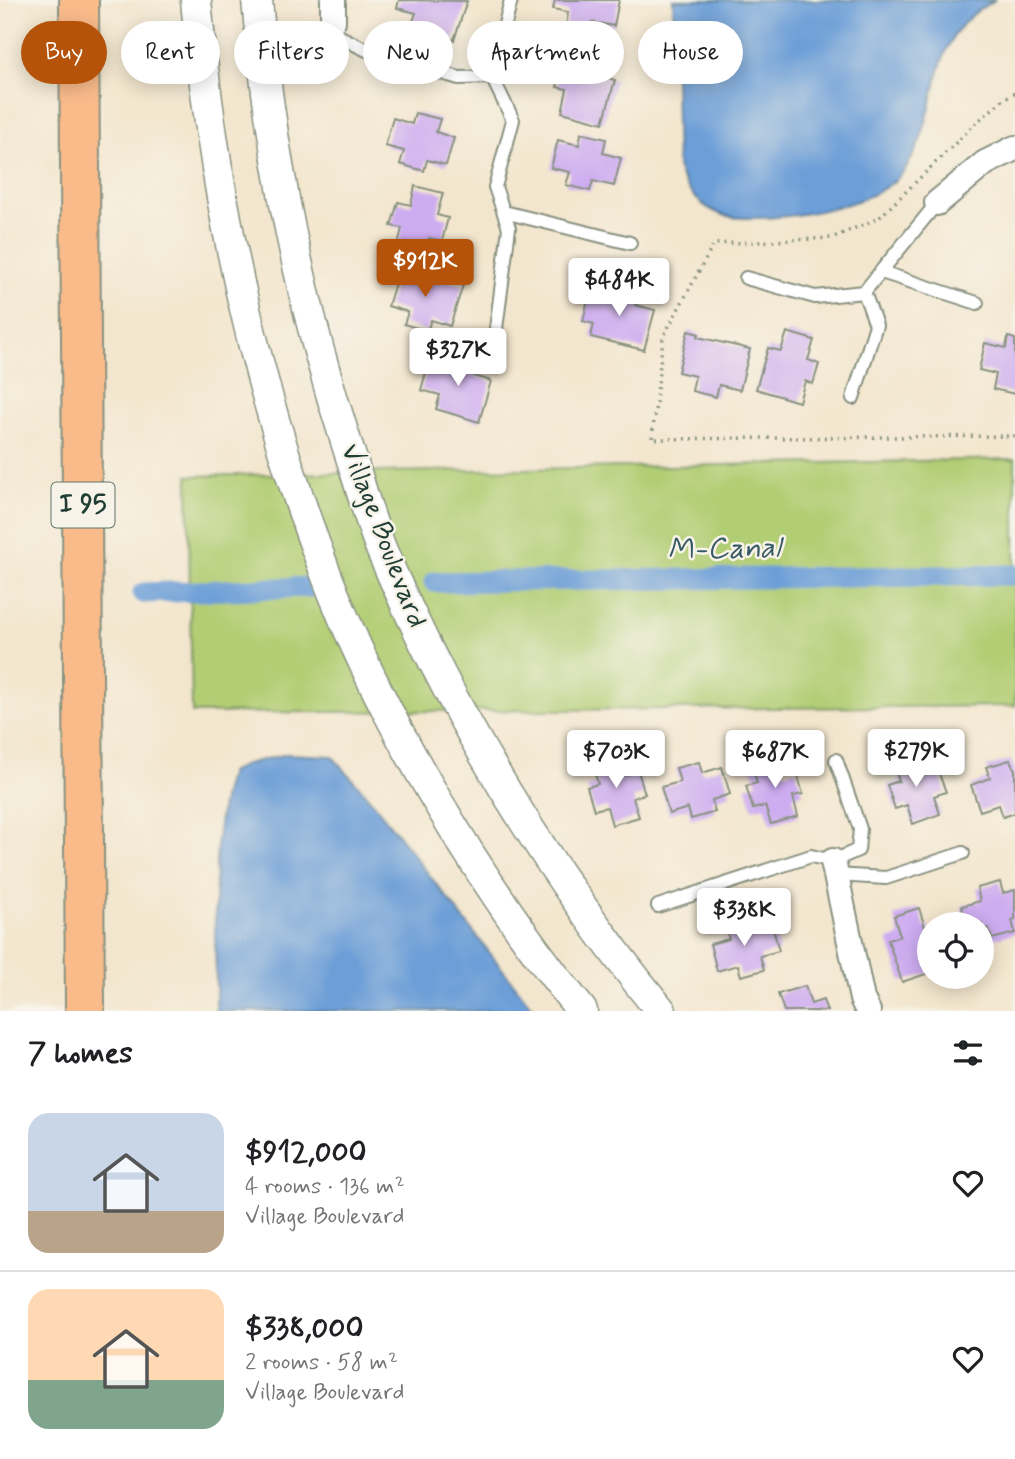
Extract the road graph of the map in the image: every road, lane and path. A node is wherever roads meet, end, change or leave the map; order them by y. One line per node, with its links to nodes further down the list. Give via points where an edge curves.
1 (79, 0): 25 (highway, I 95)
2 (196, 0): 26 (street, via 206,105 247,313 274,419 324,570 397,725 449,818)
3 (257, 0): 27 (street, Village Boulevard, via 264,84 306,299 333,402 381,548 451,697 501,786 559,877)
4 (510, 0): 6 (lane)
5 (333, 10): 7 (lane, via 336,35 375,54)
6 (505, 21)
7 (467, 78)
8 (495, 84): 12 (lane, via 513,120 495,187)
9 (1015, 93): 20 (path, via 975,124 879,218 832,238 714,244 663,337 652,439)
10 (1015, 148): 11 (street, via 985,163)
11 (937, 203): 14 (lane)
12 (504, 212): 13 (lane); 18 (lane, via 509,228)
13 (630, 243)
14 (881, 272): 16 (lane); 17 (lane)
15 (746, 278): 16 (lane, via 815,297)
16 (864, 292): 19 (lane, via 876,325)
17 (977, 303)
18 (495, 337)
19 (853, 398)
20 (1015, 436)
21 (836, 760): 23 (lane, via 860,829 858,850)
22 (963, 853): 23 (lane, via 886,878)
23 (834, 868): 24 (lane, via 811,856); 28 (street)
24 (658, 906)
25 (85, 1011)
26 (582, 1011)
27 (661, 1011)
28 (868, 1011)

